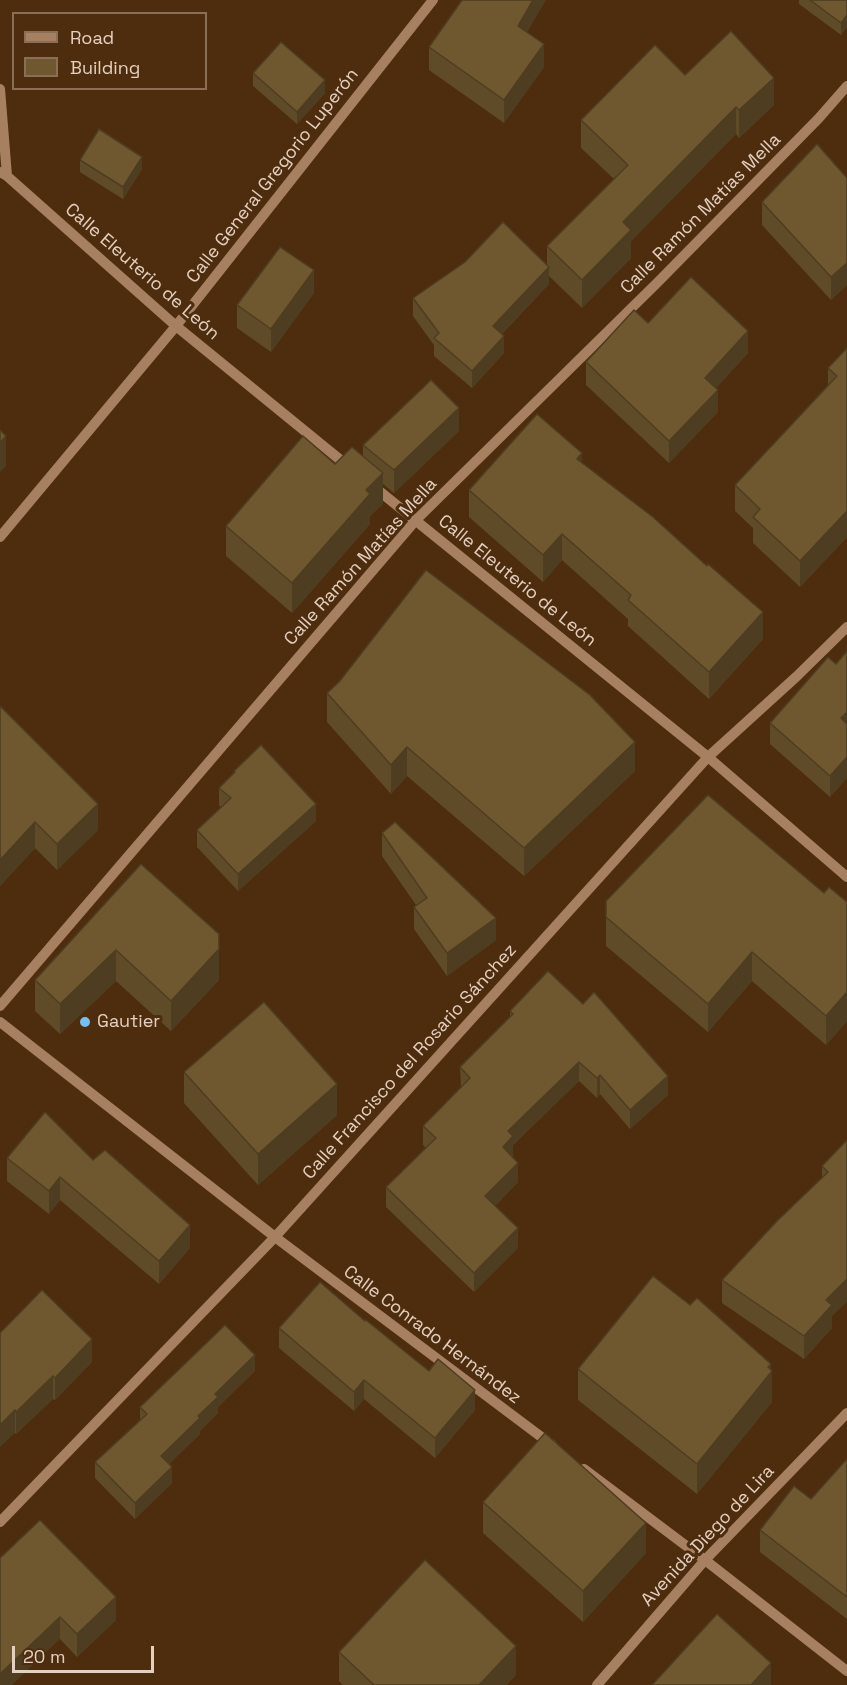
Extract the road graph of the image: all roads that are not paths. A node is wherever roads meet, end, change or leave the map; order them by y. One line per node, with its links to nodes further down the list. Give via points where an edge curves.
1 (433, 0): 5 (street, Calle General Gregorio Luperón)
2 (847, 86): 6 (street, Calle Ramón Matías Mella, via 658,282)
3 (0, 89): 4 (street)
4 (3, 174): 5 (street, Calle Eleuterio de León)
5 (176, 326): 6 (street, Calle Eleuterio de León); 7 (street, Calle General Gregorio Luperón)
6 (416, 520): 9 (street, Calle Eleuterio de León); 11 (street, Calle Ramón Matías Mella)
7 (0, 537)
8 (847, 627): 9 (street, Calle Francisco del Rosario Sánchez)
9 (708, 757): 10 (street, Calle Eleuterio de León); 13 (street, Calle Francisco del Rosario Sánchez)
10 (847, 877)
11 (0, 1006)
12 (0, 1022): 13 (street, Calle Conrado Hernández)
13 (274, 1238): 15 (street, Calle Conrado Hernández); 17 (street, Calle Francisco del Rosario Sánchez)
14 (847, 1413): 18 (street, Avenida Diego de Lira)
15 (562, 1452)
16 (571, 1460): 18 (street)
17 (0, 1522)
18 (705, 1560): 19 (street); 20 (street, Avenida Diego de Lira)
19 (847, 1671)
20 (597, 1685)

